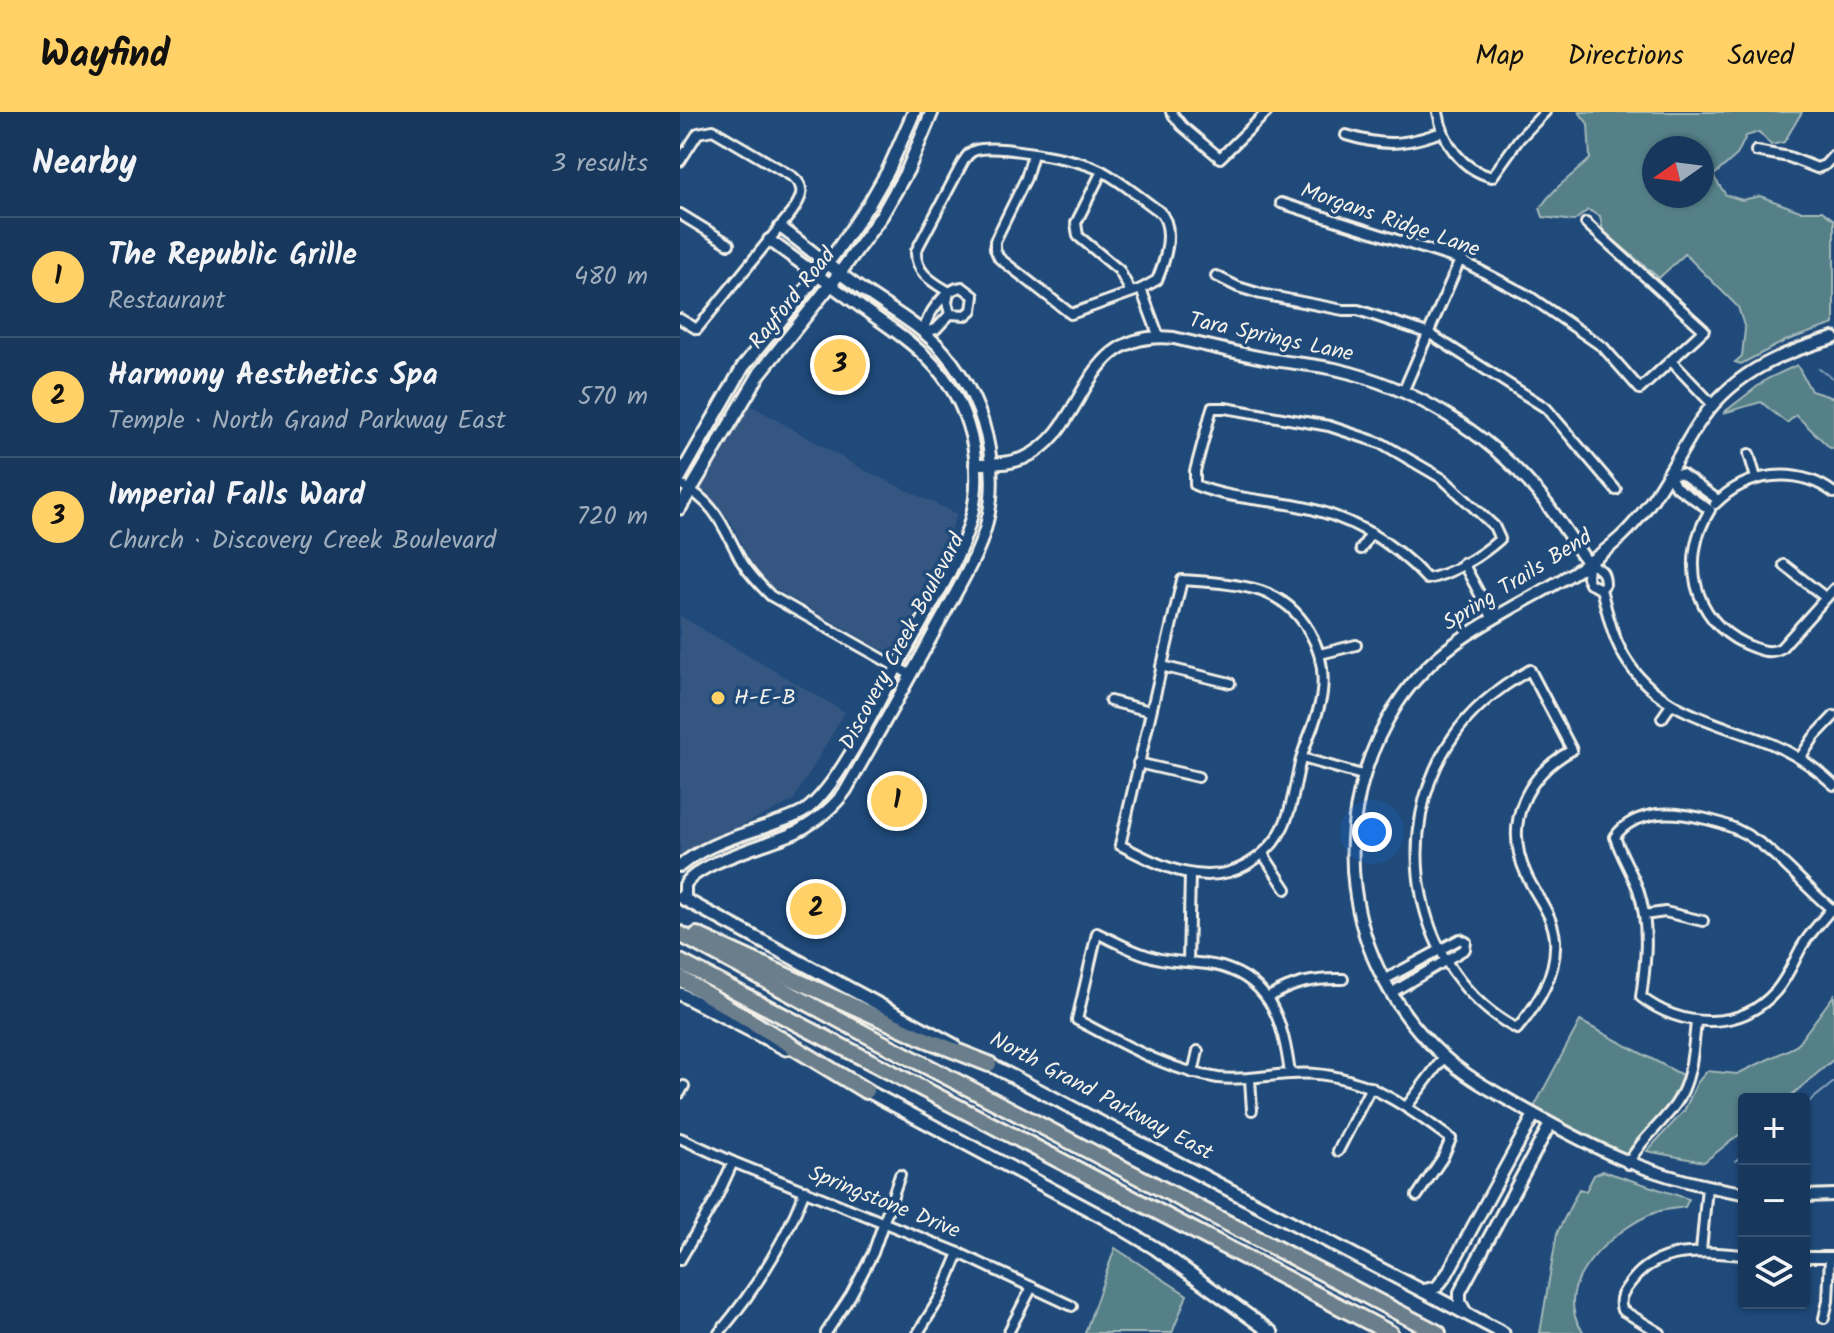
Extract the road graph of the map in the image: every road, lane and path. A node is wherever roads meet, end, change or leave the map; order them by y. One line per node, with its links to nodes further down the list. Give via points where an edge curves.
1 (914, 112): 21 (main road, Rayford Road, via 880,186)
2 (932, 112): 22 (main road, Rayford Road, via 890,201)
3 (1171, 112): 4 (street, via 1220,158)
4 (1267, 112)
5 (1438, 112): 7 (street)
6 (1543, 113): 7 (street, via 1492,177 1460,159)
7 (1442, 132): 8 (street, via 1395,144)
8 (1346, 135)
9 (1756, 151): 11 (street, via 1821,167)
10 (1033, 154): 13 (street, via 1079,160); 27 (street, via 981,149 963,162 916,251 916,264 926,277); 28 (street, via 995,241 999,258 1071,314)
11 (1834, 155)
12 (680, 161): 17 (street, via 702,131 716,132 793,177 801,199)
13 (1102, 171): 26 (street, via 1168,223 1159,275); 28 (street, via 1076,223 1078,236 1119,270)
14 (1281, 203): 20 (street, Morgans Ridge Lane)
15 (680, 214): 19 (street)
16 (1586, 223): 36 (street, via 1704,330)
17 (780, 227): 18 (street); 21 (street, Discovery Creek Boulevard)
18 (769, 240): 23 (street, Discovery Creek Boulevard); 30 (street, via 697,329)
19 (729, 244)
20 (1460, 260): 32 (street); 36 (street, Morgans Ridge Lane, via 1529,296 1603,347 1640,389)
21 (828, 262): 22 (street, Discovery Creek Boulevard); 23 (main road, Rayford Road)
22 (839, 274): 25 (main road, Rayford Road); 31 (street, Discovery Creek Boulevard)
23 (818, 276): 25 (street, Discovery Creek Boulevard); 43 (main road, Rayford Road, via 743,367)
24 (1216, 276): 32 (street, via 1261,294 1358,310)
25 (830, 285): 35 (street, Discovery Creek Boulevard); 45 (main road, Rayford Road, via 760,373)
26 (1141, 289): 28 (street); 33 (street)
27 (949, 292): 29 (street); 29 (street, via 962,287 975,303 966,315); 31 (street, via 926,319)
28 (1131, 292)
29 (950, 314): 31 (street, via 936,329)
30 (680, 319)
31 (923, 332): 35 (street); 41 (street, Discovery Creek Boulevard, via 957,368 978,404)
32 (1430, 334): 37 (street); 47 (street, via 1546,408)
33 (1159, 337): 37 (street, Tara Springs Lane, via 1336,369); 41 (street, Tara Springs Lane, via 1133,341 1111,355 1093,372 1055,436 1041,448 1016,461)
34 (1834, 338): 38 (street, Spring Trails Bend, via 1787,352 1742,378)
35 (914, 346): 40 (street, Discovery Creek Boulevard, via 944,378 963,410)
36 (1671, 361): 38 (street)
37 (1403, 392): 56 (street, Tara Springs Lane, via 1452,418 1508,461)
38 (1713, 405): 42 (street, Spring Trails Bend)
39 (1749, 454): 44 (street)
40 (975, 464): 41 (street, Tara Springs Lane); 58 (street, Discovery Creek Boulevard, via 969,524)
41 (991, 464): 60 (street, Discovery Creek Boulevard, via 985,529)
42 (1669, 473): 46 (street, via 1682,474); 49 (street, via 1675,486); 56 (street, Spring Trails Bend, via 1632,525)
43 (680, 477)
44 (1756, 478): 48 (street, via 1794,476); 50 (street)
45 (686, 487): 51 (main road, Rayford Road); 66 (street, via 718,514 741,560 771,596)
46 (1700, 487): 49 (street); 50 (street)
47 (1616, 490)
48 (1834, 493)
49 (1692, 498): 52 (street)
50 (1718, 500): 52 (street)
51 (680, 508)
52 (1710, 510): 61 (street, via 1693,552 1696,588 1725,633 1775,652)
53 (1371, 533): 54 (street); 55 (street, via 1427,579); 55 (street, via 1320,511 1195,485 1212,408 1329,426 1383,444 1443,479 1494,526 1500,539)
54 (1361, 549)
55 (1463, 563): 62 (street)
56 (1588, 564): 62 (street, Spring Trails Bend); 70 (street, via 1605,576 1601,589 1609,624 1629,664)
57 (1784, 565): 61 (street)
58 (943, 581): 60 (street); 66 (street, Discovery Creek Boulevard)
59 (1834, 589): 61 (street)
60 (957, 590): 67 (street, Discovery Creek Boulevard)
61 (1826, 598)
62 (1492, 617): 77 (street, Spring Trails Bend, via 1455,641 1398,702)
63 (1356, 645): 64 (street)
64 (1320, 654): 65 (street, via 1310,631 1277,599 1261,591 1182,580); 74 (street, via 1322,694)
65 (1161, 666): 68 (street); 71 (street)
66 (897, 667): 67 (street); 81 (street, Discovery Creek Boulevard, via 822,796 804,812 703,849)
67 (911, 675): 84 (street, Discovery Creek Boulevard, via 834,807 797,831 700,871 685,885)
68 (1230, 683)
69 (1110, 701): 71 (street)
70 (1671, 705): 73 (street); 75 (street)
71 (1150, 711): 76 (street)
72 (1834, 716): 75 (street)
73 (1662, 718)
74 (1302, 758): 77 (street); 80 (street, via 1283,827)
75 (1800, 758): 79 (street)
76 (1138, 763): 78 (street); 82 (street, via 1120,845)
77 (1362, 775): 95 (street, Spring Trails Bend, via 1351,863 1357,908)
78 (1198, 777)
79 (1834, 785)
80 (1263, 854): 82 (street, via 1224,874); 83 (street)
81 (680, 866)
82 (1190, 874): 92 (street)
83 (1286, 889)
84 (683, 898): 102 (main road, North Grand Parkway East)
85 (1833, 910): 86 (street, via 1764,844 1745,833 1716,821 1659,814 1622,827 1615,837); 99 (street, via 1763,1003 1720,1022)
86 (1644, 915): 87 (street, via 1665,912); 99 (street, via 1641,997)
87 (1703, 921)
88 (680, 931): 102 (highway); 143 (highway, via 871,1037)
89 (1440, 949): 90 (street); 90 (street, via 1460,939 1466,942 1465,949); 90 (street, via 1425,913 1416,861 1428,785 1470,715 1530,670 1572,750 1535,778 1516,826 1520,861 1552,922 1553,966 1517,1029 1476,999); 95 (street)
90 (1447, 961): 96 (street)
91 (680, 962): 142 (highway)
92 (1188, 962): 98 (street, via 1236,972); 103 (street, via 1135,952 1097,933 1077,1020)
93 (680, 978): 107 (highway)
94 (1343, 979): 98 (street, via 1305,981)
95 (1384, 980): 96 (street, Spring Trails Bend)
96 (1391, 993): 101 (street, Spring Trails Bend)
97 (680, 994): 107 (main road)
98 (1269, 997): 104 (street, via 1286,1038)
99 (1696, 1022): 115 (street, via 1681,1096)
100 (1198, 1051): 103 (street)
101 (1444, 1057): 108 (street); 110 (street, Spring Trails Bend)
102 (989, 1064): 133 (main road, North Grand Parkway East)
103 (1193, 1073): 105 (street)
104 (1290, 1074): 105 (street); 106 (street, via 1337,1075)
105 (1250, 1079): 109 (street)
106 (1371, 1087): 108 (street); 113 (street)
107 (866, 1091): 141 (main road, via 1129,1232)
108 (1407, 1106): 121 (street, via 1451,1139)
109 (1252, 1110)
110 (1534, 1115): 111 (street, Spring Trails Bend); 123 (street)
111 (1550, 1124): 115 (street, Spring Trails Bend); 124 (street)
112 (680, 1138): 114 (street, Springstone Drive)
113 (1338, 1151)
114 (733, 1162): 118 (street, Springstone Drive); 131 (street)
115 (1628, 1164): 117 (street, Spring Trails Bend)
116 (900, 1175): 125 (street)
117 (1707, 1187): 119 (street, Spring Trails Bend); 126 (street)
118 (805, 1190): 125 (street, Springstone Drive); 137 (street, via 768,1266)
119 (1738, 1192)
120 (1834, 1195): 122 (street)
121 (1417, 1196)
122 (1810, 1196)
123 (1486, 1203): 124 (street); 133 (street, via 1442,1282)
124 (1504, 1211): 135 (street, via 1460,1292)
125 (883, 1222): 127 (street, Springstone Drive); 138 (street, via 863,1272)
126 (1701, 1251): 128 (street); 145 (street, via 1677,1253 1645,1268 1621,1296 1626,1315)
127 (959, 1253): 132 (street, Springstone Drive); 139 (street)
128 (1738, 1254)
129 (1810, 1257): 130 (street)
130 (1832, 1257): 136 (street)
131 (680, 1260)
132 (1032, 1287): 134 (street, Springstone Drive); 140 (street)
133 (1424, 1290): 135 (main road, North Grand Parkway East)
134 (1072, 1306)
135 (1466, 1313): 144 (main road, North Grand Parkway East)
136 (1824, 1318)
137 (719, 1333)
138 (826, 1333)
139 (918, 1333)
140 (1008, 1333)
141 (1272, 1333)
142 (1390, 1333)
143 (1438, 1333)
144 (1503, 1333)
145 (1660, 1333)

